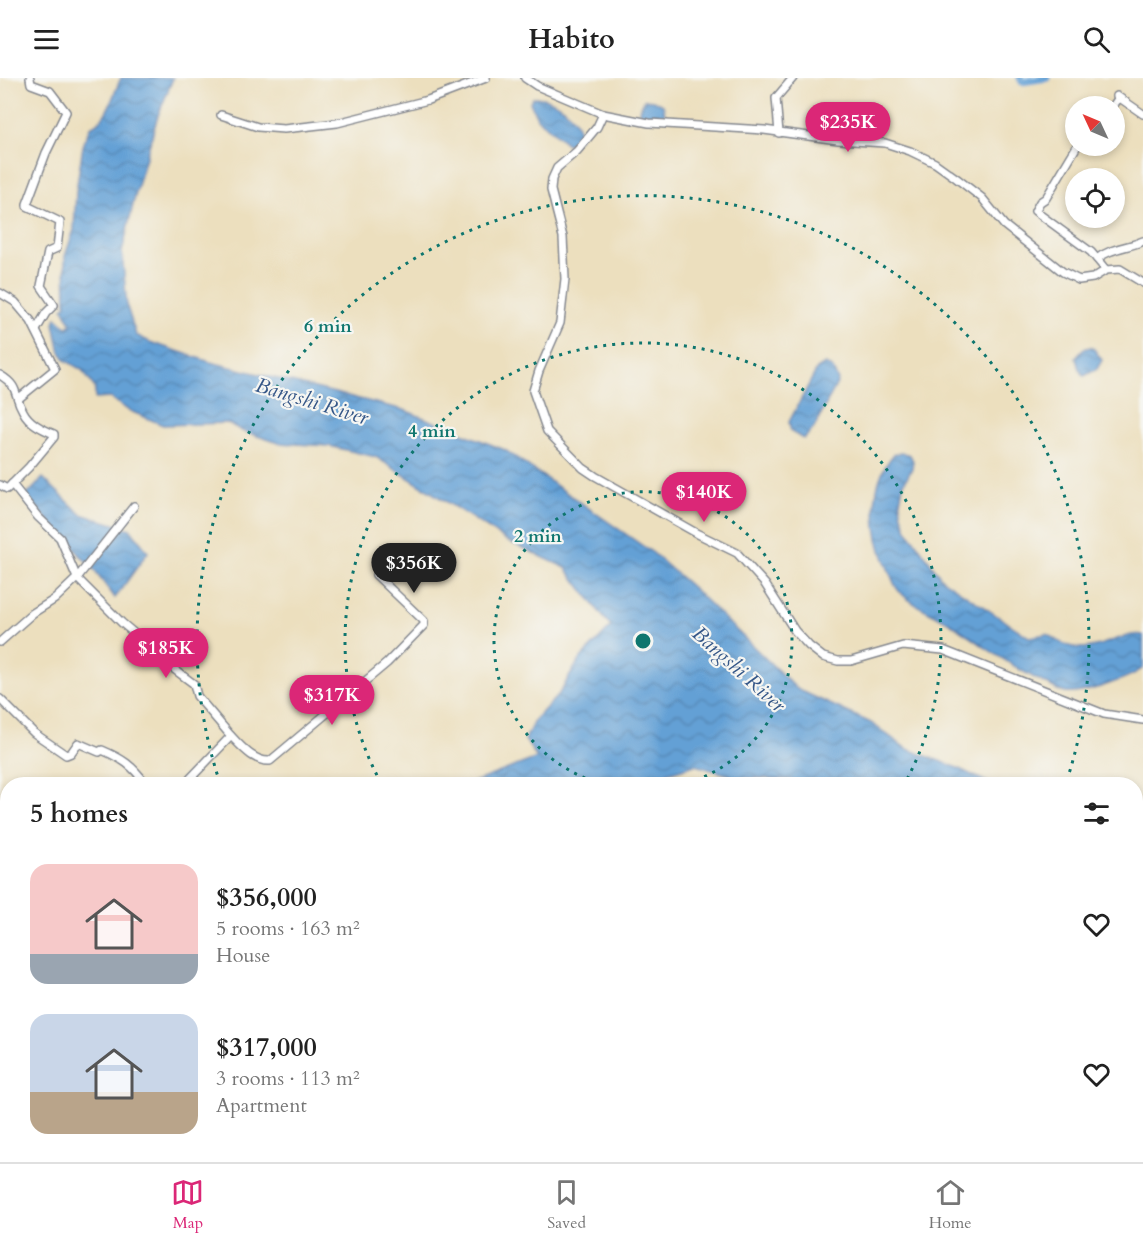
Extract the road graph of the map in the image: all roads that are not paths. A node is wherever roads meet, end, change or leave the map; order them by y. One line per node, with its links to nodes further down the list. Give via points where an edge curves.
1 (30, 78): 16 (street, via 31,84 50,92 66,112 27,204 60,222 57,248 48,252 41,286 54,305)
2 (486, 78): 8 (street, via 428,100 337,123 284,129 258,127)
3 (525, 78): 6 (street)
4 (793, 78): 9 (street, via 776,98)
5 (1125, 102): 7 (street)
6 (603, 114): 9 (street, via 649,123); 26 (street, via 597,127 552,178 551,190 563,237 565,279 560,322 533,391 547,431 560,447 595,476 737,553 765,584 795,631 823,657 851,661 903,646 943,650 1104,714)
7 (1143, 114)
8 (221, 115)
9 (779, 133): 13 (street, via 885,143 910,151 935,163 982,198 1004,225 1063,272 1079,280)
10 (1071, 156): 12 (street, via 1035,211)
11 (1143, 241): 12 (street, via 1106,251)
12 (1097, 259): 13 (street)
13 (1106, 270): 14 (street, via 1120,269)
14 (1143, 283)
15 (0, 293): 16 (street, via 15,302)
16 (36, 330): 18 (street, via 55,369)
17 (0, 375): 18 (street, via 15,388)
18 (18, 399): 19 (street, via 24,413 54,437)
19 (12, 484): 20 (street, via 5,490); 23 (street, via 60,538)
20 (0, 485)
21 (134, 506): 23 (street)
22 (376, 575): 27 (street, via 424,625 387,663 270,761 255,757)
23 (78, 578): 24 (street); 27 (street, via 159,658 194,684 197,696)
24 (0, 642)
25 (0, 699): 28 (street, via 34,733 66,755 78,743 102,750 121,758)
26 (1143, 720)
27 (231, 736): 29 (street)
28 (141, 777)
29 (192, 777)

